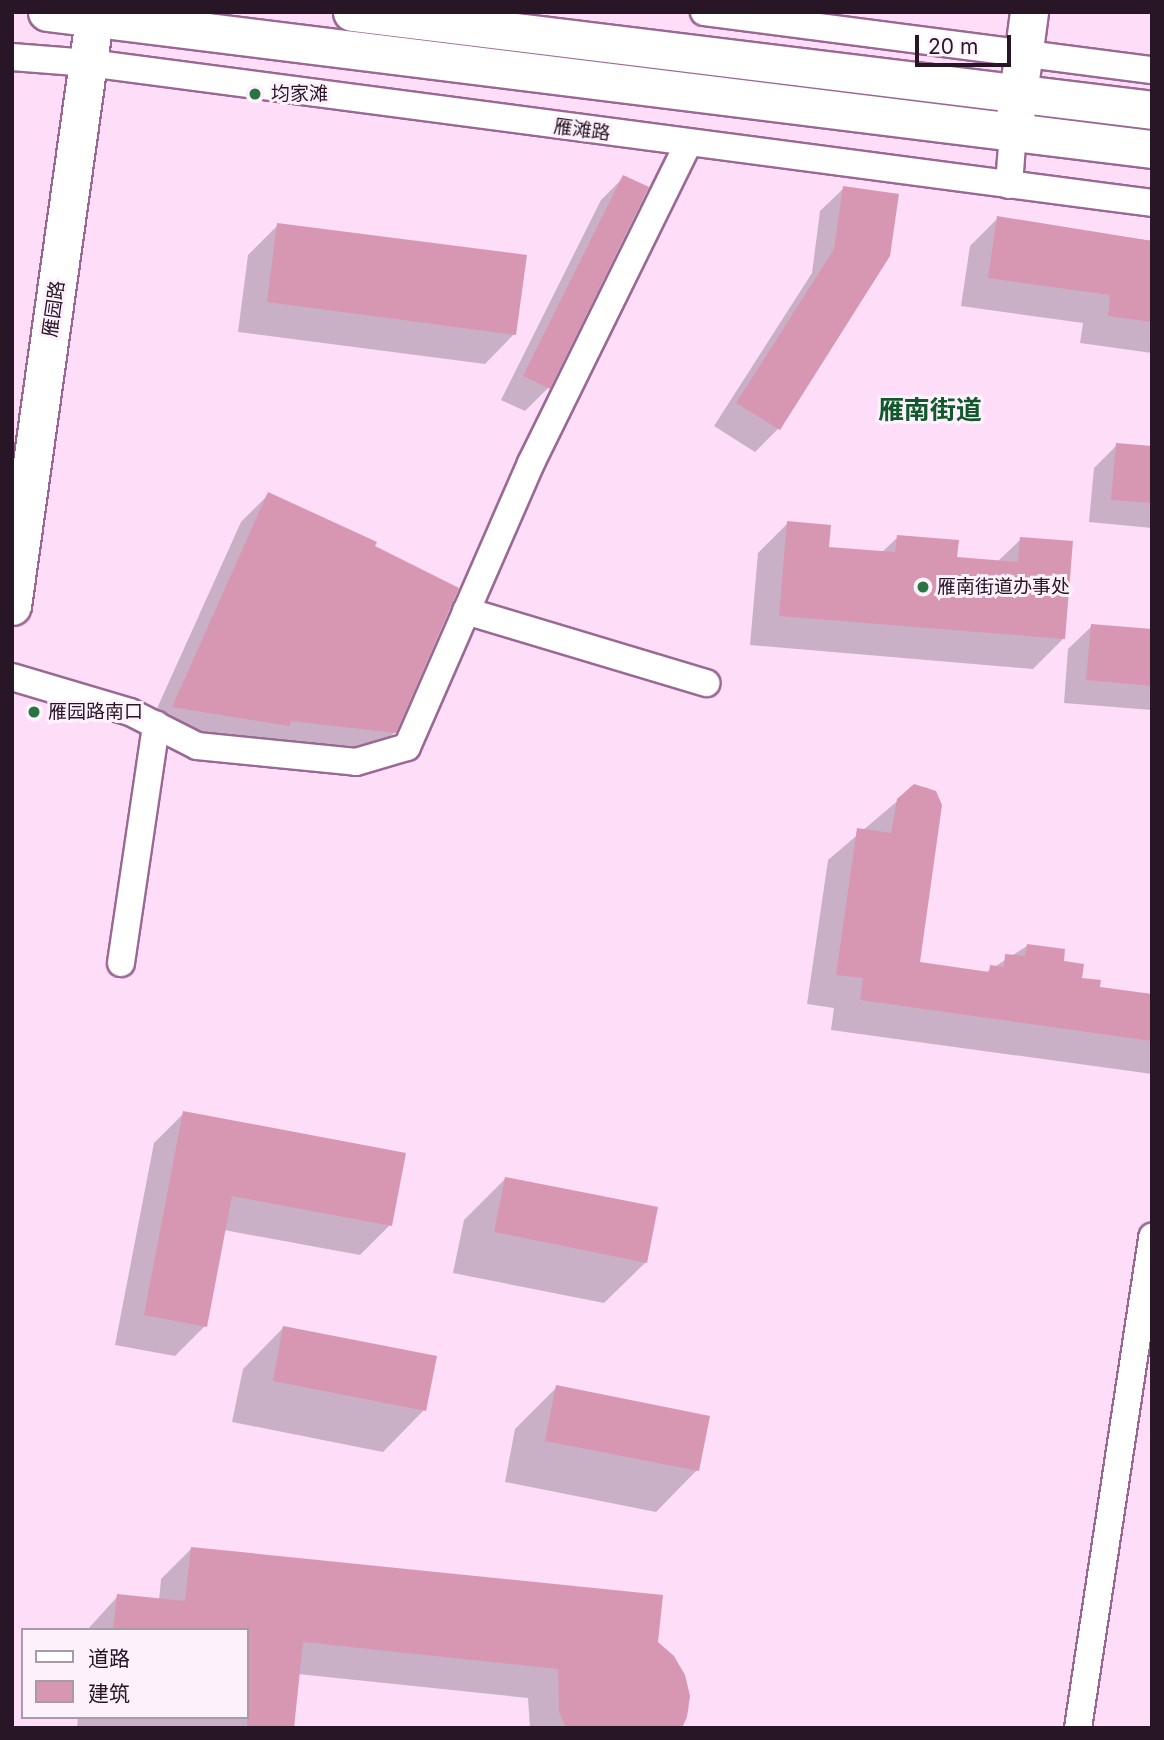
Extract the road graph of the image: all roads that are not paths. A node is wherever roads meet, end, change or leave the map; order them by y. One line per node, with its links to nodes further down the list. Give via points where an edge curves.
1 (47, 12): 5 (main road)
2 (352, 12): 10 (main road)
3 (704, 12): 6 (street)
4 (1028, 12): 6 (main road)
5 (95, 15): 8 (main road, 雁园路); 12 (main road)
6 (1023, 54): 9 (street); 10 (main road)
7 (12, 57): 8 (street, 雁滩路)
8 (89, 63): 13 (street, 雁滩路); 17 (main road, 雁园路)
9 (1152, 70)
10 (1018, 93): 11 (main road); 12 (main road)
11 (1152, 110)
12 (1013, 132): 14 (main road); 15 (street)
13 (688, 144): 15 (street, 雁滩路); 18 (street, via 531,463)
14 (1152, 149)
15 (1009, 185): 16 (street, 雁滩路)
16 (1152, 204)
17 (12, 606)
18 (466, 611): 20 (street); 21 (street, via 407,747 356,762 197,746)
19 (12, 677): 21 (street, via 130,712)
20 (706, 683)
21 (156, 725): 22 (street)
22 (121, 963)
23 (1152, 1237): 24 (street)
24 (1143, 1356): 25 (street)
25 (1078, 1728)

